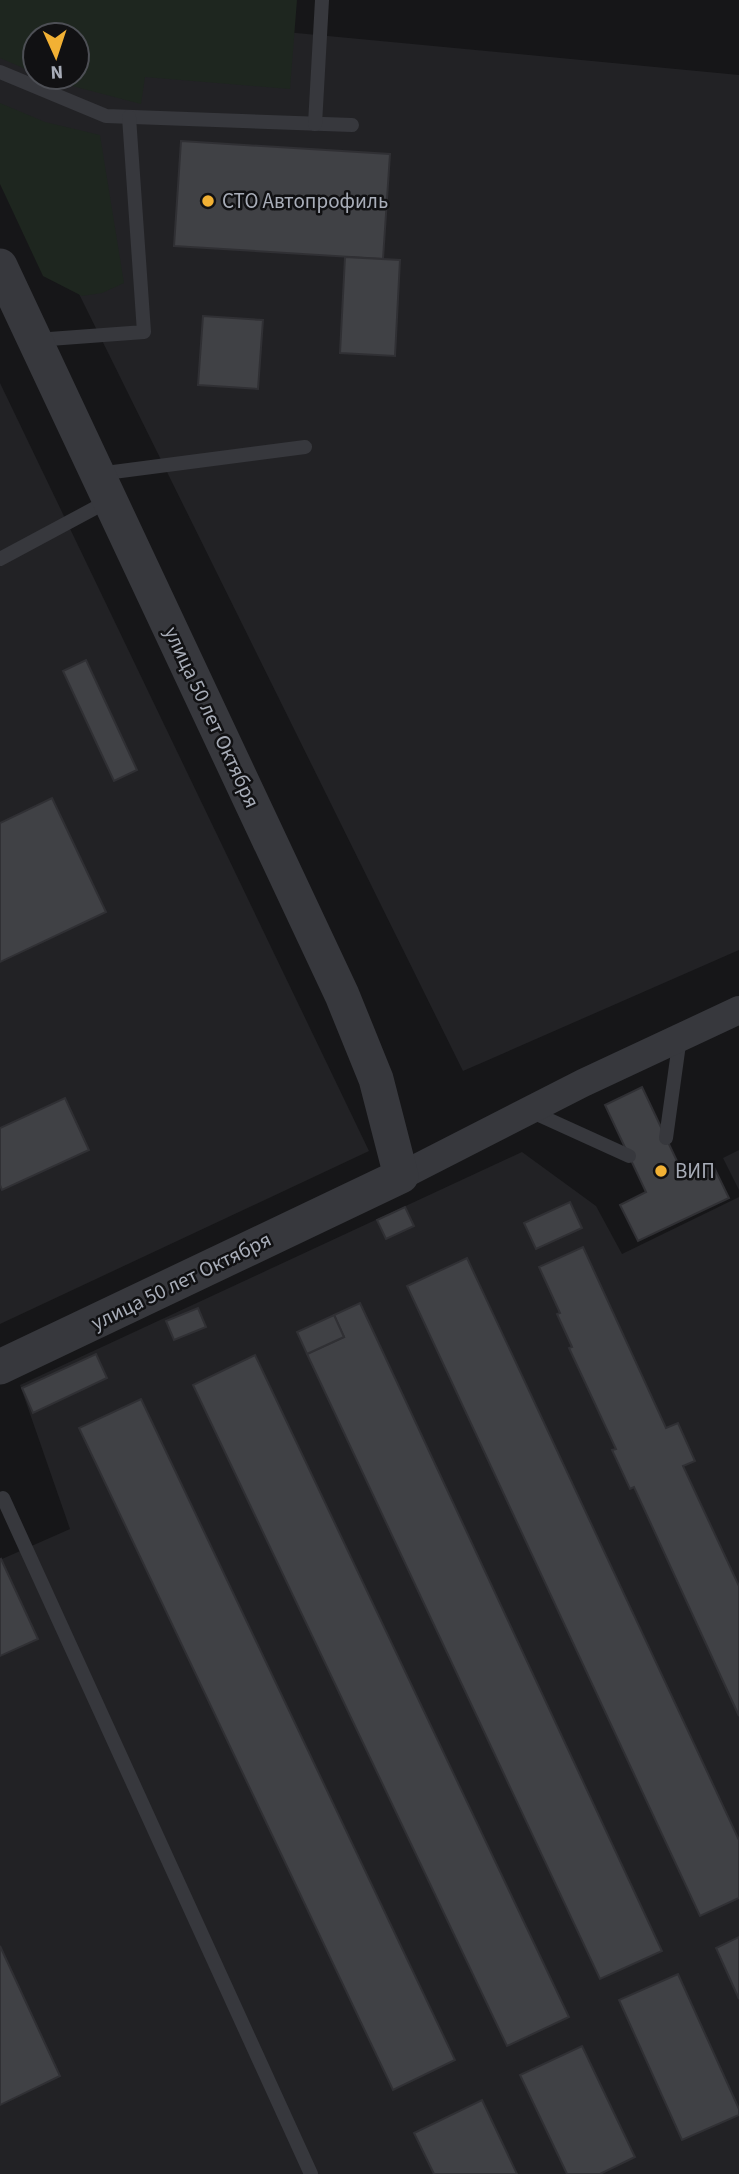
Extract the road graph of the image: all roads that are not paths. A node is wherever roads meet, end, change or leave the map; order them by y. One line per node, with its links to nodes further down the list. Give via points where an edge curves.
1 (322, 0): 4 (lane)
2 (0, 72): 3 (lane, via 106,116)
3 (129, 117): 4 (lane); 7 (lane, via 144,332)
4 (315, 124): 5 (lane)
5 (352, 125)
6 (0, 266): 7 (street, улица 50 лет Октября)
7 (35, 340): 9 (street, улица 50 лет Октября)
8 (305, 447): 9 (lane)
9 (104, 487): 10 (lane); 16 (street, улица 50 лет Октября, via 342,995 376,1079)
10 (0, 559)
11 (739, 1010): 12 (street, улица 50 лет Октября)
12 (680, 1037): 13 (street, улица 50 лет Октября); 14 (lane)
13 (530, 1111): 15 (lane); 16 (street, улица 50 лет Октября)
14 (666, 1139)
15 (629, 1156)
16 (401, 1176): 17 (street, улица 50 лет Октября)
17 (0, 1367)
18 (1, 1496): 19 (lane)
19 (311, 2174)

